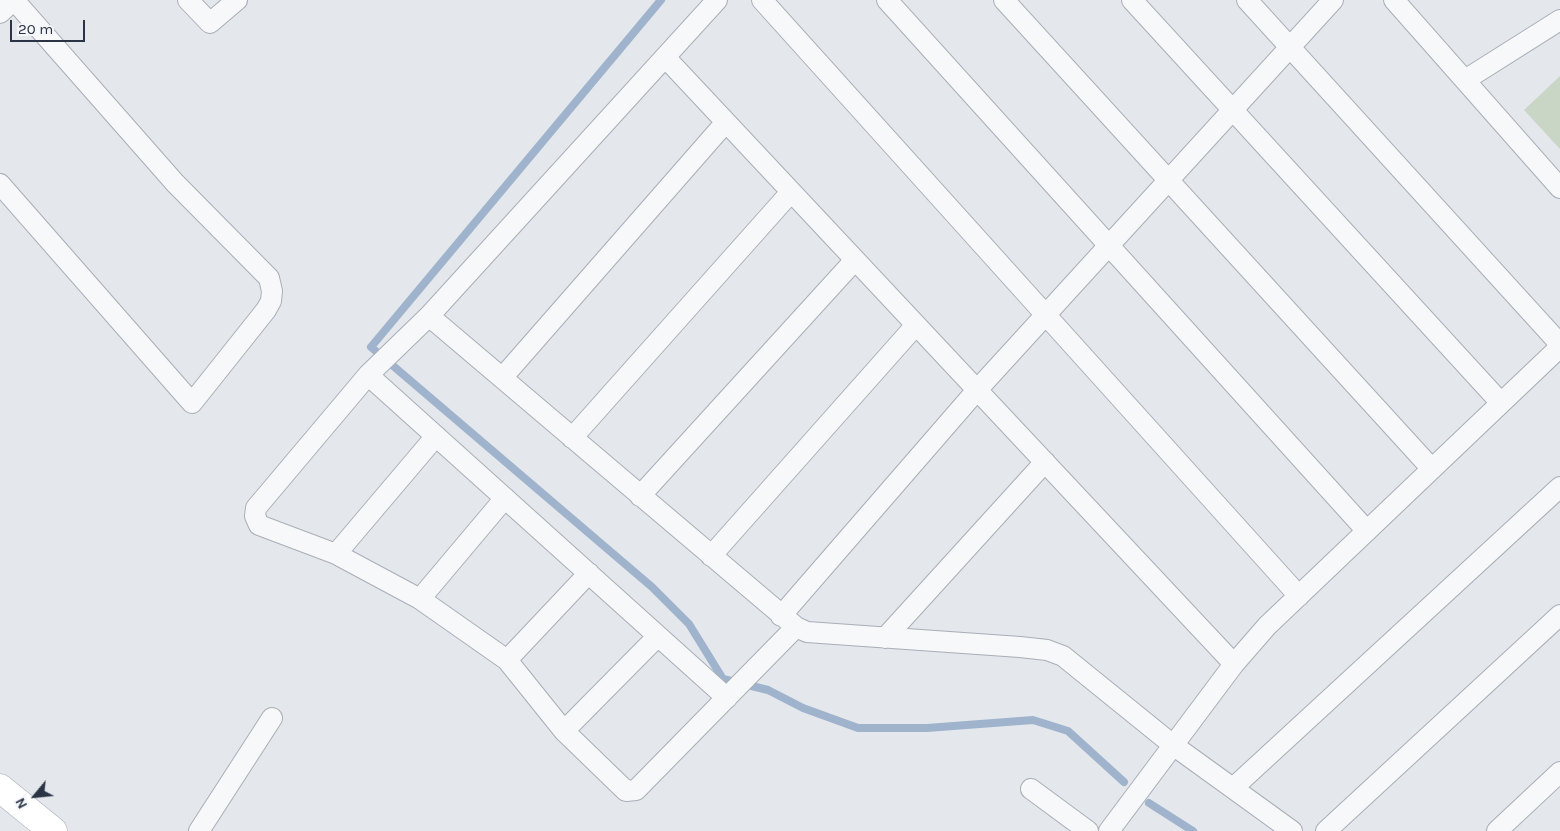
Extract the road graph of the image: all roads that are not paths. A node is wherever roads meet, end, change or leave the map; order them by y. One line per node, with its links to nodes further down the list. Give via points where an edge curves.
1 (188, 0): 2 (street, via 210,23)
2 (237, 0)
3 (716, 0): 14 (street)
4 (762, 0): 24 (street)
5 (887, 0): 22 (street)
6 (1004, 0): 18 (street)
7 (1132, 0): 16 (street)
8 (1247, 0): 13 (street)
9 (1333, 0): 13 (street)
10 (1394, 0): 15 (street)
11 (0, 13): 19 (street, via 14,0 175,183 268,278 271,301 192,403)
12 (1560, 20): 15 (street)
13 (1289, 48): 16 (street); 27 (street)
14 (665, 57): 17 (street); 25 (street)
15 (1466, 80): 20 (street)
16 (1233, 109): 18 (street); 31 (street)
17 (726, 122): 21 (street); 29 (street)
18 (1168, 180): 22 (street); 35 (street)
19 (0, 184)
20 (1560, 188)
21 (792, 192): 23 (street); 33 (street)
22 (1108, 245): 24 (street); 39 (street)
23 (855, 260): 26 (street); 37 (street)
24 (1045, 314): 30 (street); 43 (street)
25 (429, 316): 28 (street); 29 (street)
26 (916, 325): 30 (street); 41 (street)
27 (1559, 350): 31 (street)
28 (368, 375): 32 (street); 40 (street, via 256,508 259,525)
29 (502, 378): 33 (street)
30 (977, 390): 34 (street); 46 (street)
31 (1501, 403): 35 (street)
32 (436, 436): 38 (street); 40 (street)
33 (572, 438): 37 (street)
34 (1045, 462): 48 (street); 50 (street)
35 (1432, 469): 39 (street)
36 (1560, 487): 57 (street)
37 (640, 496): 41 (street)
38 (505, 498): 42 (street); 44 (street)
39 (1367, 531): 43 (street)
40 (336, 554): 44 (street)
41 (711, 556): 46 (street)
42 (588, 573): 47 (street); 49 (street)
43 (1299, 596): 50 (street)
44 (420, 599): 49 (street)
45 (1560, 615): 64 (street)
46 (788, 621): 48 (street, via 807,632); 51 (street)
47 (658, 636): 51 (street); 53 (street)
48 (885, 638): 54 (street, via 1047,650 1063,656)
49 (507, 660): 53 (street)
50 (1234, 664): 54 (street)
51 (727, 698): 53 (street, via 636,790 626,791)
52 (272, 718): 60 (street)
53 (564, 731)
54 (1173, 745): 57 (street); 62 (street)
55 (1560, 772): 65 (street)
56 (0, 788): 59 (main road)
57 (1233, 788): 63 (street)
58 (1031, 789): 61 (street)
59 (53, 831)
60 (199, 831)
61 (1088, 831)
62 (1109, 831)
63 (1292, 831)
64 (1326, 831)
65 (1497, 831)

